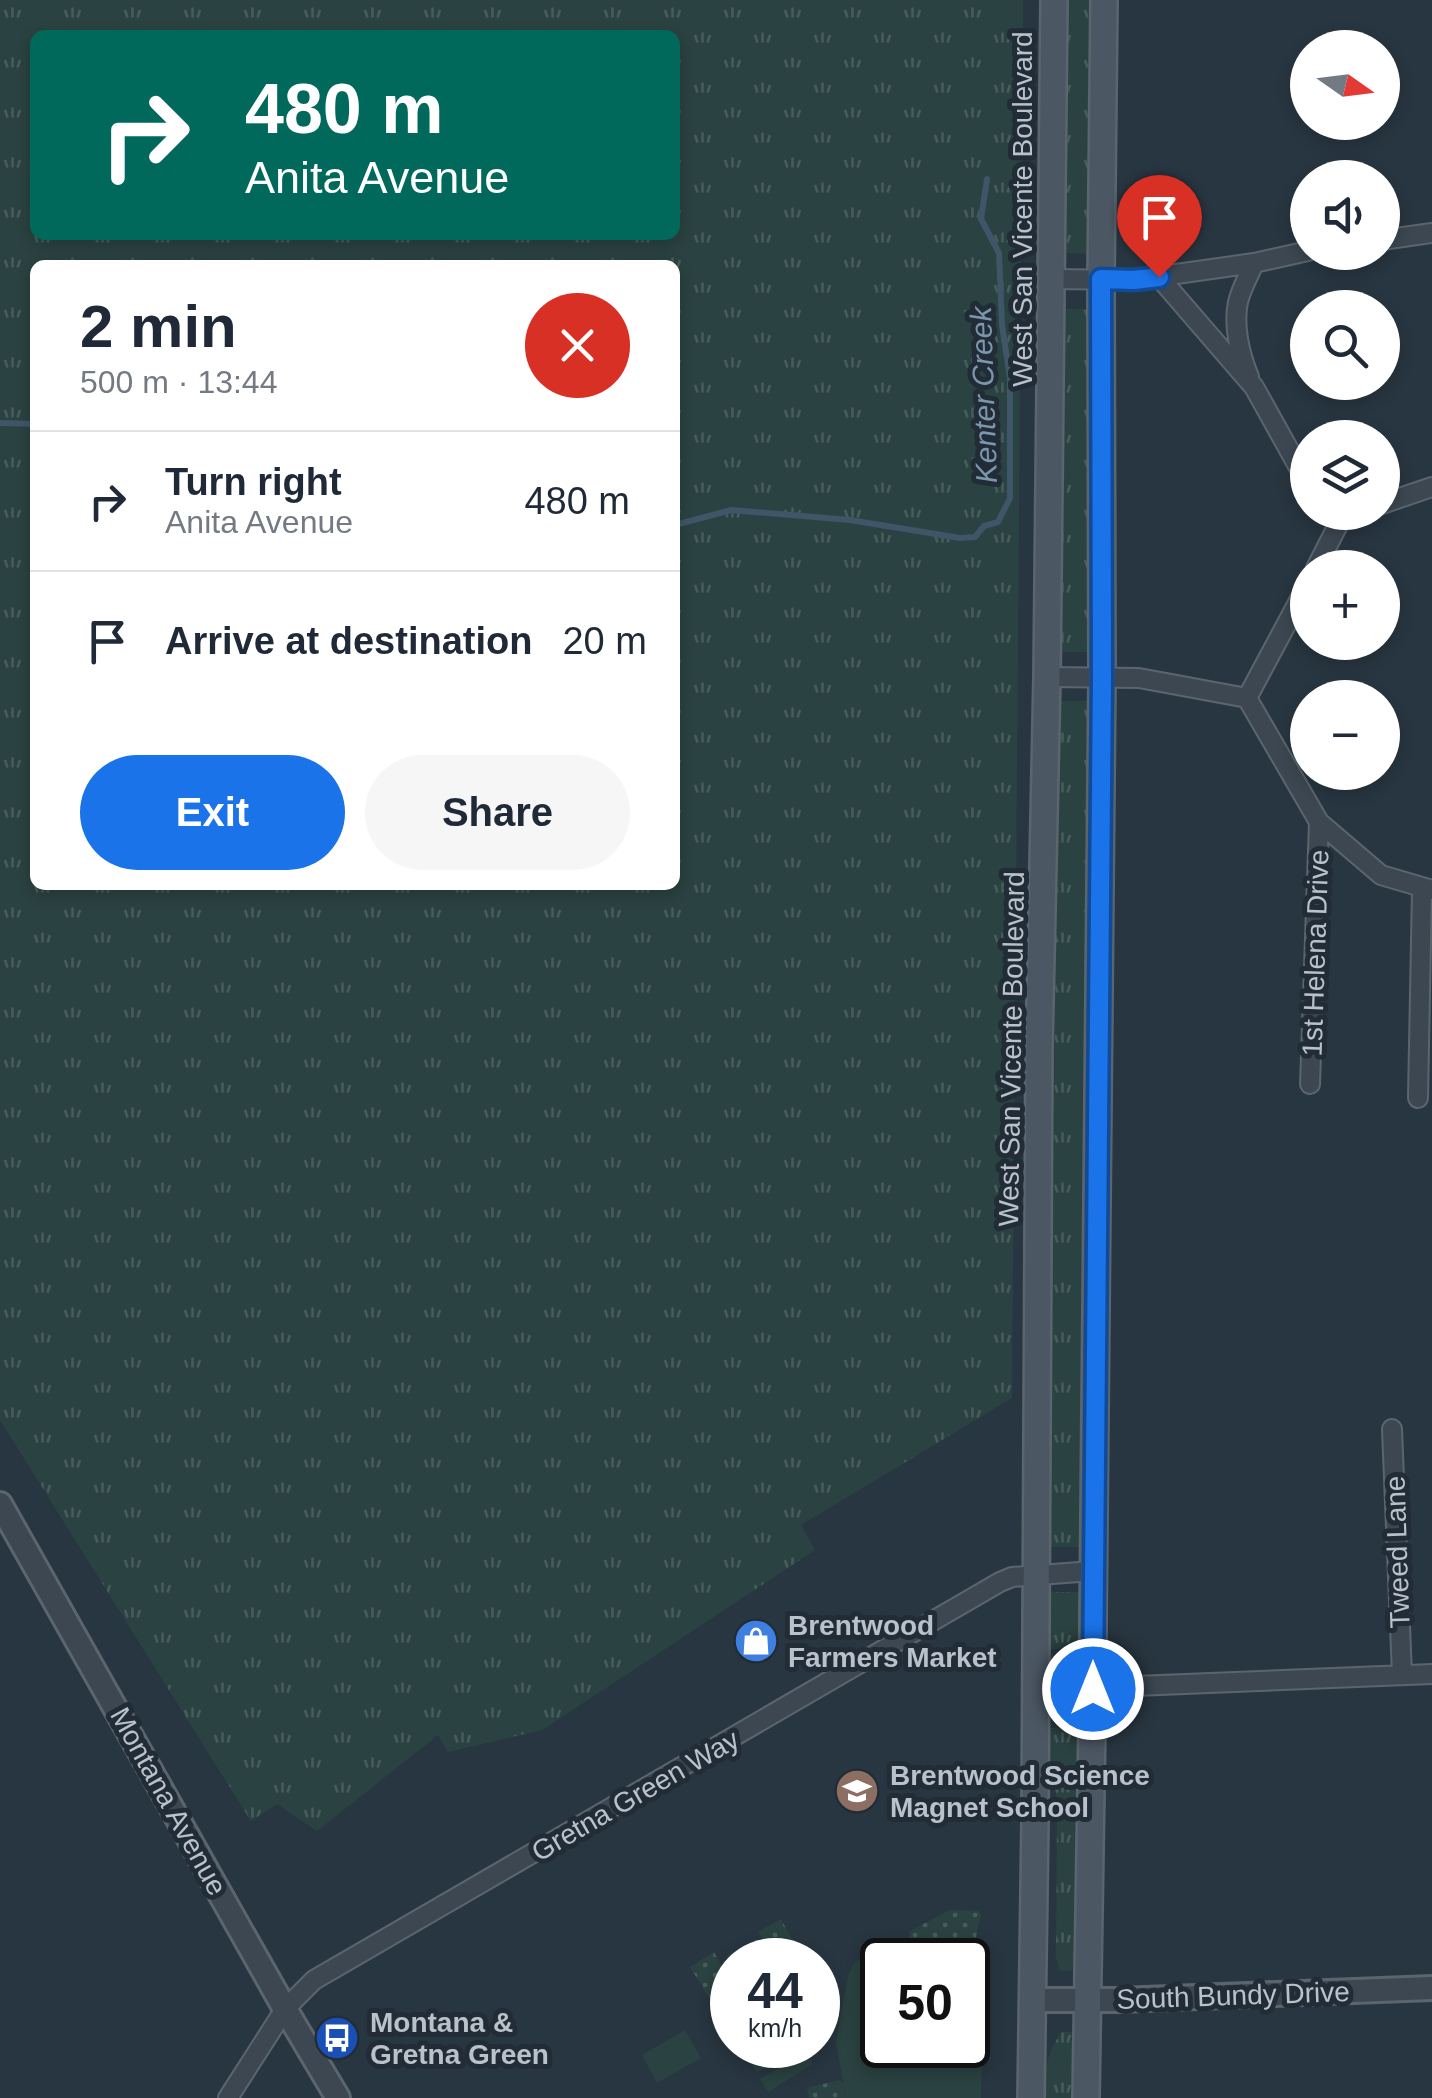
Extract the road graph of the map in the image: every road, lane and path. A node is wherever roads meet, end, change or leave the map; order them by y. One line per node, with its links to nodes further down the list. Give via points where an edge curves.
1 (1054, 0): 8 (main road, West San Vicente Boulevard)
2 (1104, 0): 9 (main road)
3 (1432, 233): 4 (street)
4 (1400, 237)
5 (1290, 255): 6 (street)
6 (1254, 263): 7 (street); 10 (street, via 1236,316)
7 (1159, 277): 9 (street); 10 (street)
8 (1052, 279): 9 (street); 15 (main road, West San Vicente Boulevard)
9 (1101, 279): 16 (main road)
10 (1254, 387): 11 (street)
11 (1290, 452)
12 (1432, 487): 13 (street)
13 (1400, 498)
14 (1290, 618): 17 (street)
15 (1047, 677): 16 (street); 25 (main road, West San Vicente Boulevard)
16 (1102, 678): 17 (street, via 1139,678); 24 (main road)
17 (1248, 698): 18 (street)
18 (1319, 822): 19 (street, via 1381,875); 20 (street, 1st Helena Drive)
19 (1427, 889): 21 (street)
20 (1310, 1084)
21 (1418, 1098)
22 (1392, 1429): 27 (street, Tweed Lane)
23 (0, 1504): 33 (street, Montana Avenue)
24 (1093, 1570): 25 (street, Gretna Green Way); 28 (main road)
25 (1037, 1575): 29 (main road, West San Vicente Boulevard); 33 (street, Gretna Green Way, via 1000,1582 314,1980)
26 (1432, 1674): 27 (street)
27 (1402, 1675): 28 (street)
28 (1093, 1689): 29 (street); 32 (main road)
29 (1036, 1690): 31 (main road, West San Vicente Boulevard)
30 (1432, 1988): 32 (street, South Bundy Drive)
31 (1034, 2000): 32 (street, South Bundy Drive); 36 (main road, West San Vicente Boulevard)
32 (1089, 2000): 37 (main road)
33 (284, 2009): 34 (street, Gretna Green Way); 35 (street, Montana Avenue)
34 (228, 2098)
35 (338, 2098)
36 (1031, 2098)
37 (1086, 2098)

